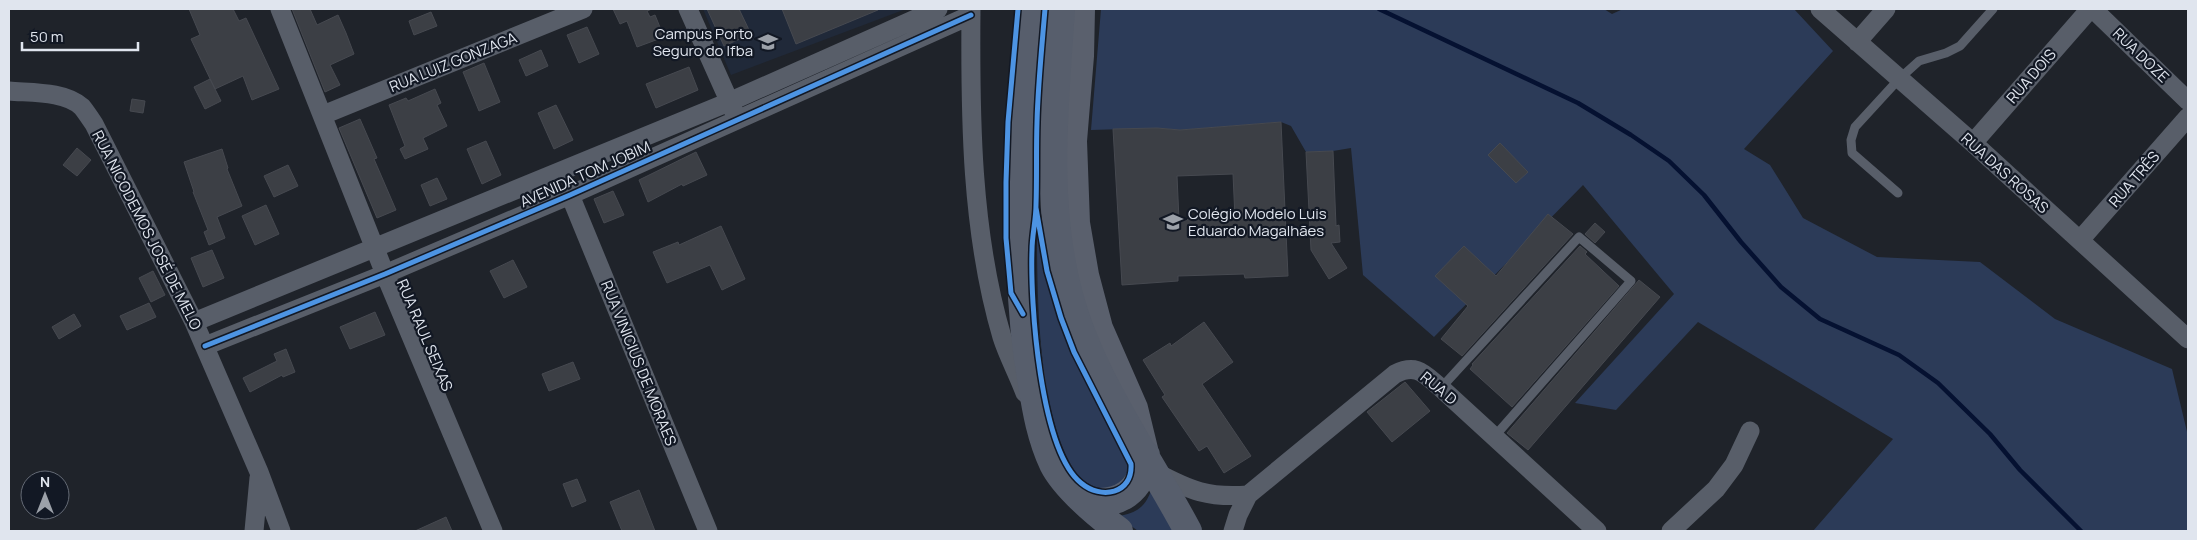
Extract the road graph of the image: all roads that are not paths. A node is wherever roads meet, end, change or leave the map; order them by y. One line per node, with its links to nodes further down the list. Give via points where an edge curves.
1 (280, 9): 19 (street, RUA RAUL SEIXAS)
2 (583, 9): 19 (street, RUA LUIZ GONZAGA)
3 (688, 9): 17 (street)
4 (938, 9): 17 (street, AVENIDA TOM JOBIM)
5 (1031, 9): 35 (main road, via 1023,112 1020,260 1026,348)
6 (1066, 9): 13 (main road)
7 (1082, 9): 38 (street, via 1074,141 1077,223 1100,328 1135,408)
8 (1820, 9): 14 (street, RUA DAS ROSAS)
9 (1886, 9): 14 (street)
10 (1993, 9): 15 (lane, via 1960,46 1919,61)
11 (2091, 9): 18 (street, RUA DOZE); 22 (street, RUA DOIS)
12 (971, 12): 21 (street, AVENIDA TOM JOBIM); 35 (street, via 972,116 978,207 988,280 1002,338)
13 (1060, 22): 38 (main road, via 1054,141 1057,243 1068,293 1085,339 1112,397)
14 (1857, 42): 15 (street, RUA DAS ROSAS)
15 (1899, 78): 22 (street, RUA DAS ROSAS); 25 (lane, via 1855,127 1851,140 1852,153)
16 (9, 90): 30 (street, RUA NICODEMOS JOSÉ DE MELO, via 60,97 82,108 94,124)
17 (729, 102): 21 (street); 23 (street, AVENIDA TOM JOBIM)
18 (2188, 102)
19 (323, 115): 27 (street, RUA RAUL SEIXAS)
20 (2188, 117): 26 (street, RUA TRÊS)
21 (738, 120): 24 (street, AVENIDA TOM JOBIM)
22 (1973, 143): 26 (street, RUA DAS ROSAS)
23 (573, 166): 24 (street, RUA VINICIUS DE MORAES); 27 (street, AVENIDA TOM JOBIM)
24 (577, 192): 28 (street, AVENIDA TOM JOBIM); 45 (street, RUA VINICIUS DE MORAES)
25 (1898, 193)
26 (2080, 240): 32 (street, RUA DAS ROSAS)
27 (374, 247): 28 (street, RUA RAUL SEIXAS); 29 (street, AVENIDA TOM JOBIM)
28 (385, 274): 31 (street, AVENIDA TOM JOBIM); 44 (street, RUA RAUL SEIXAS)
29 (246, 300): 30 (street, AVENIDA TOM JOBIM); 31 (street)
30 (194, 322): 33 (street, RUA NICODEMOS JOSÉ DE MELO)
31 (256, 324): 33 (street, AVENIDA TOM JOBIM)
32 (2188, 339)
33 (204, 346): 39 (street, RUA NICODEMOS JOSÉ DE MELO)
34 (1441, 388): 37 (street, RUA D); 37 (lane, via 1580,237 1631,281); 40 (street, RUA D, via 1422,372 1414,368 1404,369)
35 (1038, 425): 41 (main road, via 1054,465)
36 (1750, 431): 50 (street, via 1734,465 1716,489)
37 (1494, 437): 49 (street, RUA D)
38 (1151, 463): 40 (street, via 1200,493 1224,497); 41 (main road, via 1132,490 1121,498 1096,503); 47 (main road)
39 (259, 472): 42 (street); 43 (street, RUA NICODEMOS JOSÉ DE MELO)
40 (1248, 495): 48 (street, RUA D)
41 (1083, 500): 46 (main road)
42 (254, 531)
43 (280, 531)
44 (493, 531)
45 (708, 531)
46 (1119, 531)
47 (1188, 531)
48 (1233, 531)
49 (1598, 531)
50 (1671, 531)

